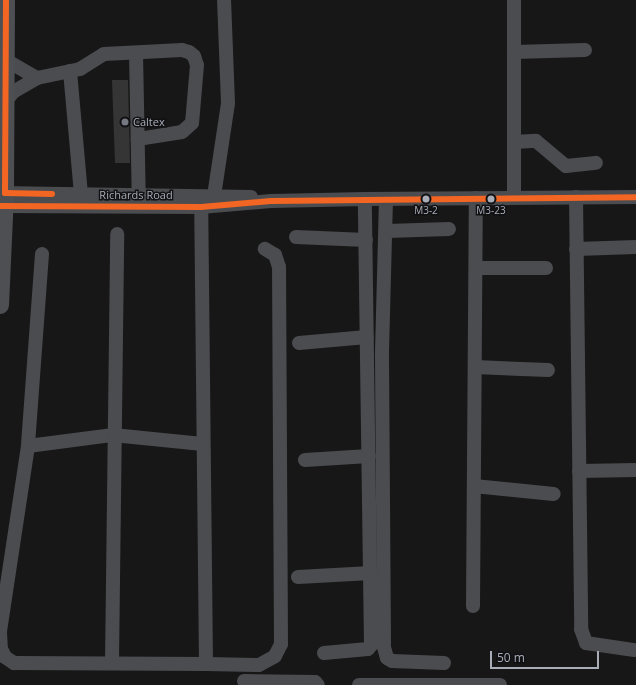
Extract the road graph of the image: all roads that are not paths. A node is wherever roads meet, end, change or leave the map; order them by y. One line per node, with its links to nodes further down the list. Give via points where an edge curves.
1 (6, 0): 7 (main road)
2 (224, 0): 15 (street, via 228,102)
3 (514, 0): 5 (street)
4 (585, 50): 5 (street)
5 (514, 52): 12 (street)
6 (136, 53): 8 (street, via 104,54 80,69); 11 (street); 11 (street, via 182,50 194,56 197,65 194,118 189,127 182,132)
7 (4, 59): 9 (street); 10 (main road)
8 (70, 71): 9 (street); 14 (street)
9 (37, 78): 10 (street, via 13,92)
10 (5, 102): 20 (main road)
11 (138, 139): 23 (street)
12 (514, 142): 13 (street, via 536,141 566,166); 19 (street)
13 (596, 163)
14 (81, 195): 20 (street, Richards Road); 23 (street, Richards Road)
15 (214, 196): 23 (street, Richards Road); 24 (street, Richards Road, via 249,197)
16 (576, 197): 17 (street, Richards Road); 19 (street, Richards Road); 33 (street)
17 (636, 197)
18 (476, 198): 19 (street, Richards Road); 22 (street, Richards Road); 35 (street)
19 (514, 198)
20 (2, 199): 23 (street, Richards Road); 37 (main road)
21 (365, 199): 22 (street, Richards Road); 24 (street, Richards Road); 30 (street)
22 (386, 199): 27 (street)
23 (139, 200): 25 (street, Richards Road)
24 (271, 201): 25 (street, Richards Road)
25 (201, 207): 43 (street)
26 (449, 229): 27 (street)
27 (386, 230): 57 (street, via 382,357 384,647 387,658 392,661)
28 (117, 234): 42 (street)
29 (296, 237): 30 (street)
30 (366, 240): 38 (street)
31 (636, 247): 33 (street)
32 (265, 249): 58 (street, via 275,256 280,267 280,644 275,656 259,665)
33 (576, 249): 48 (street)
34 (42, 254): 44 (street)
35 (476, 268): 36 (street); 40 (street)
36 (546, 268)
37 (0, 305)
38 (367, 337): 39 (street); 45 (street)
39 (299, 342)
40 (476, 367): 41 (street); 49 (street)
41 (548, 370)
42 (113, 435): 43 (street); 44 (street); 56 (street)
43 (203, 444): 58 (street)
44 (28, 446): 56 (street, via 0,632 1,649 5,657 14,663)
45 (369, 456): 46 (street); 51 (street)
46 (305, 460)
47 (636, 470): 48 (street)
48 (579, 471): 54 (street, via 582,636 586,643)
49 (474, 486): 50 (street); 53 (street)
50 (554, 494)
51 (371, 572): 52 (street); 55 (street, via 371,645 368,649)
52 (298, 577)
53 (473, 606)
54 (634, 650)
55 (324, 653)
56 (112, 663): 58 (street)
57 (444, 663)
58 (206, 664)
59 (244, 681): 60 (street, via 315,682)
60 (318, 685)
61 (359, 685): 62 (street)
62 (500, 685)

